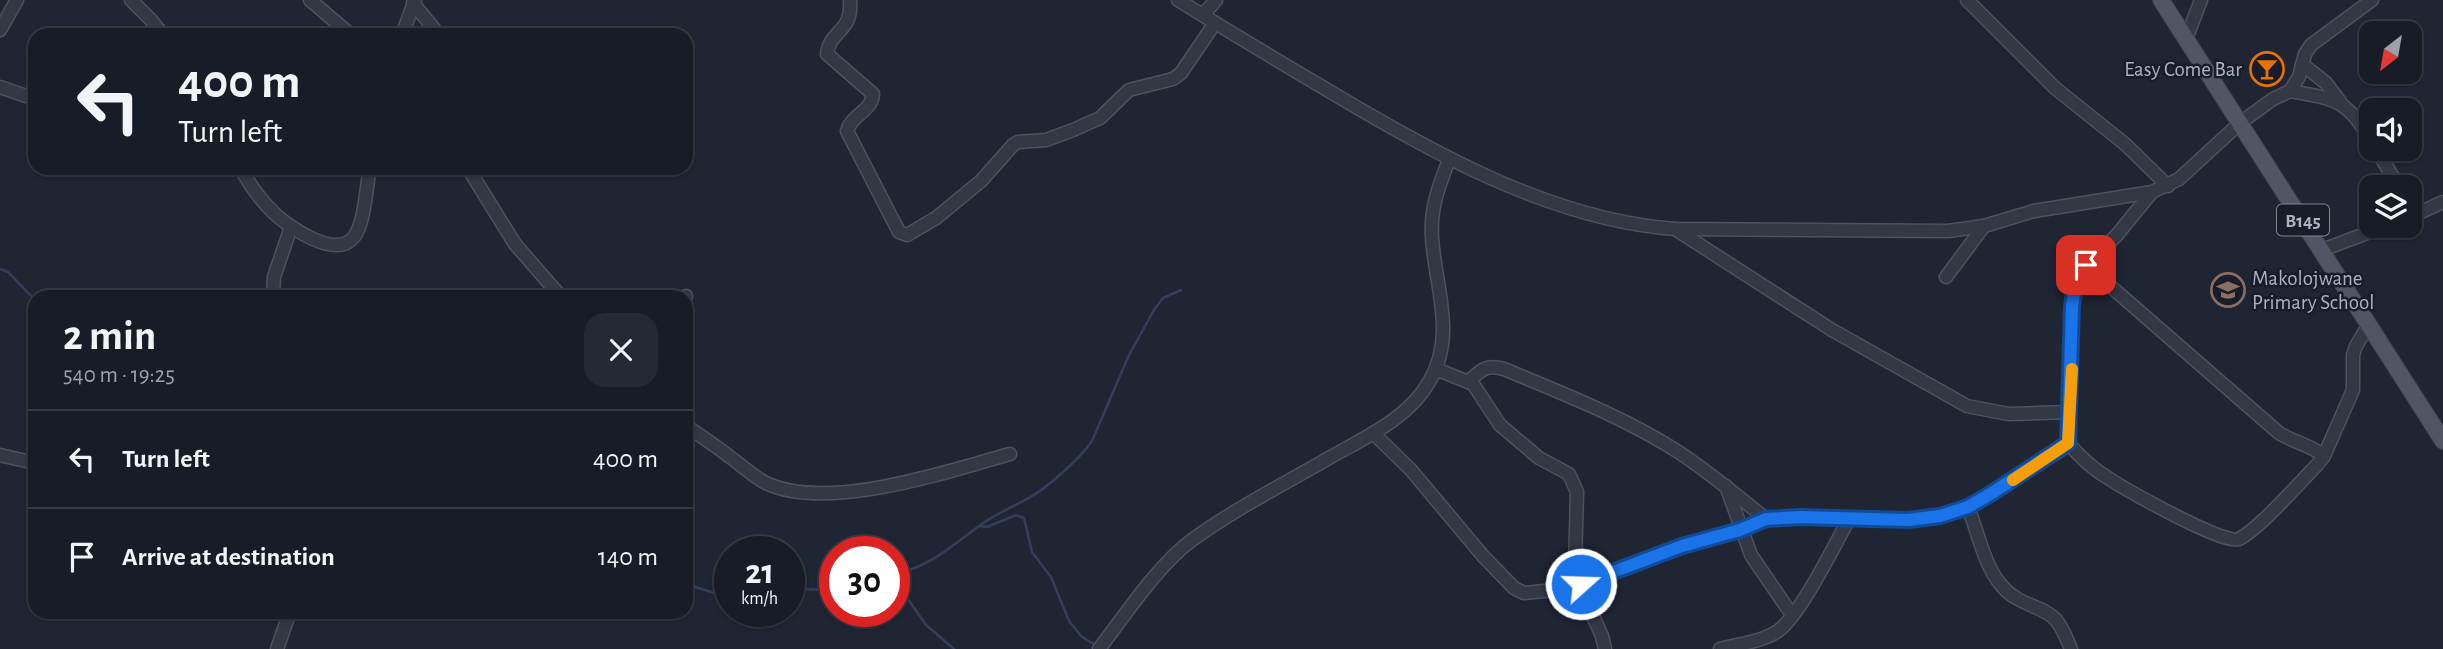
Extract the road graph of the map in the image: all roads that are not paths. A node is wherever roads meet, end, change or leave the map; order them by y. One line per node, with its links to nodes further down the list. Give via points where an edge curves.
1 (17, 0): 18 (street)
2 (310, 0): 15 (street)
3 (850, 0): 13 (street, via 846,26 830,42 827,54 873,94 847,131 899,232 907,235 981,181 1018,142 1046,140 1073,130 1100,118 1129,90 1173,79)
4 (1178, 0): 12 (street)
5 (1216, 0): 12 (street)
6 (1967, 0): 31 (street, via 2056,88)
7 (2161, 0): 19 (main road, B145)
8 (2201, 0): 19 (street)
9 (2372, 0): 20 (street, via 2311,45)
10 (135, 1): 14 (street)
11 (414, 1): 16 (street); 17 (street)
12 (1203, 15): 13 (street)
13 (1215, 23): 27 (street)
14 (157, 28)
15 (343, 28)
16 (404, 28)
17 (434, 28)
18 (0, 30)
19 (2186, 39): 26 (main road, B145)
20 (2302, 64): 22 (street); 24 (street, via 2326,83)
21 (0, 88): 23 (street)
22 (2290, 91): 24 (street); 26 (street)
23 (28, 97)
24 (2341, 103): 25 (street)
25 (2359, 121)
26 (2240, 122): 31 (street); 39 (main road, B145)
27 (1449, 160): 37 (street, via 1594,216); 45 (street, via 1434,200 1432,234 1444,322)
28 (244, 175): 36 (street, via 272,212)
29 (369, 175): 36 (street, via 360,222 345,245 320,241)
30 (472, 175): 43 (street, via 515,244)
31 (2168, 186): 32 (street)
32 (2152, 192): 35 (street, via 2018,214); 40 (street)
33 (2443, 202): 34 (street)
34 (2422, 208)
35 (1984, 226): 37 (street, via 1917,232); 41 (street)
36 (291, 227): 42 (street)
37 (1675, 229): 47 (street, via 1832,330 1967,406 2008,414)
38 (2359, 236): 39 (street)
39 (2322, 250): 44 (main road, B145)
40 (2086, 265): 47 (street, via 2079,272 2072,306); 55 (street, via 2279,433)
41 (1946, 277)
42 (273, 290)
43 (555, 290)
44 (2369, 324): 48 (main road, B145); 55 (street, via 2353,355 2353,390)
45 (1436, 369): 46 (street); 50 (street, via 1406,410)
46 (1469, 381): 57 (street, via 1484,367 1504,369 1618,418); 62 (street, via 1500,425 1539,458 1569,474 1577,492)
47 (2069, 412): 52 (street)
48 (2438, 423): 51 (main road, B145)
49 (693, 431): 53 (street, via 765,482 800,492 858,490)
50 (1373, 433): 64 (street, via 1514,588 1524,593); 68 (street, via 1191,541 1163,567)
51 (2443, 441)
52 (2068, 443): 55 (street, via 2108,478 2233,541 2256,525); 58 (street)
53 (1010, 454)
54 (0, 455): 56 (street)
55 (2324, 456)
56 (28, 461)
57 (1726, 486): 59 (street); 61 (street)
58 (1968, 507): 60 (street, via 1925,519); 72 (street, via 2002,587 2058,621)
59 (1766, 519): 60 (street); 61 (street)
60 (1849, 519): 66 (street)
61 (1740, 530): 63 (street, via 1682,546); 66 (street, via 1756,565)
62 (1575, 567): 63 (street); 64 (street)
63 (1581, 584): 65 (street)
64 (1564, 589): 65 (street)
65 (1585, 598): 70 (street)
66 (1792, 615): 71 (street, via 1768,636)
67 (288, 619): 69 (street)
68 (1101, 646)
69 (277, 649)
70 (1605, 649)
71 (1720, 649)
72 (2071, 649)

